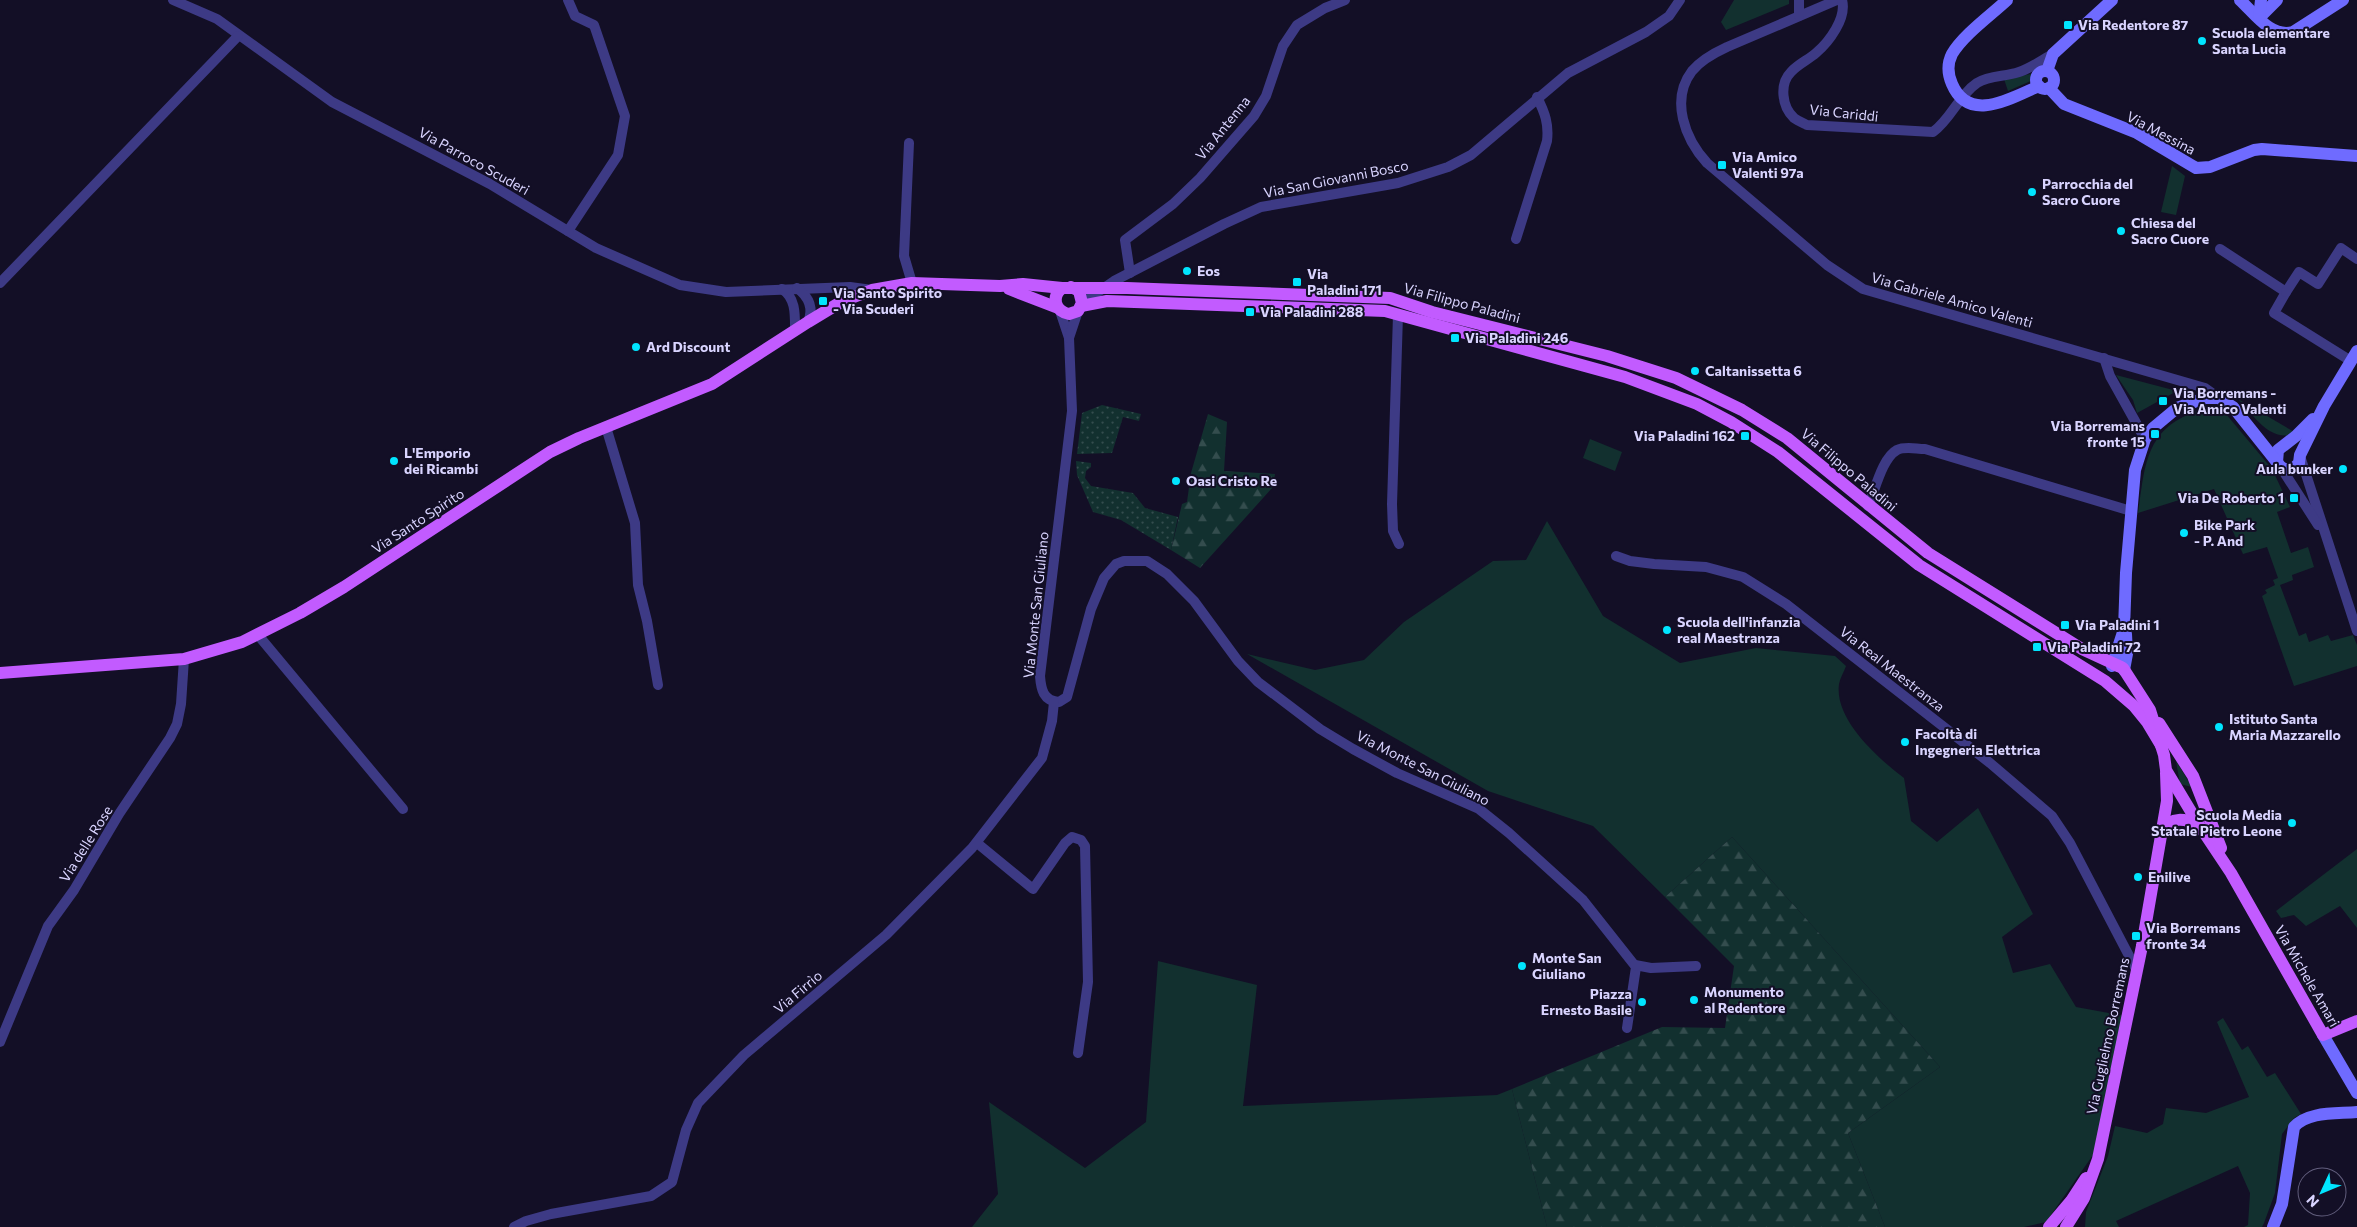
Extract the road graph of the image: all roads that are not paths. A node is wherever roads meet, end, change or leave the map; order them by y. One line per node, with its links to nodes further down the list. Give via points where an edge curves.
1 (173, 0): 16 (street, Via Parroco Scuderi, via 217,19)
2 (568, 0): 23 (street, via 575,16 594,25 625,116 618,155)
3 (1345, 0): 27 (street, Via Antenna, via 1325,8 1298,26 1283,46 1266,96 1254,116 1173,204 1125,240)
4 (1680, 0): 19 (street, Via San Giovanni Bosco, via 1669,16 1656,25 1568,73)
5 (1799, 0): 14 (street)
6 (1837, 0): 14 (street, Via Gabriele Amico Valenti)
7 (1842, 0): 20 (street, Via Cariddi, via 1843,16 1826,43 1790,72 1783,85 1787,110 1795,119 1808,125 1933,132)
8 (2007, 0): 20 (main road, via 1952,55 1948,64 1951,83)
9 (2112, 0): 17 (main road)
10 (2240, 0): 15 (main road)
11 (2261, 0): 15 (main road)
12 (2277, 0): 15 (main road)
13 (2336, 2): 15 (main road, via 2286,34 2273,30)
14 (1799, 16): 44 (street, Via Gabriele Amico Valenti, via 1712,54 1692,72 1685,84 1682,113 1685,129 1698,153 1827,265 1863,289)
15 (2259, 18)
16 (238, 36): 23 (street, Via Parroco Scuderi, via 332,102 490,184); 29 (street)
17 (2053, 54): 18 (main road, via 2047,71 2054,79); 20 (street, via 2018,72 1978,83)
18 (2044, 87): 20 (main road, via 1980,107); 22 (main road, Via Messina, via 2072,109 2136,133 2196,168 2262,149)
19 (1537, 97): 24 (street, via 1546,113 1547,141); 27 (street, Via San Giovanni Bosco, via 1471,155 1448,167 1398,183 1261,207)
20 (1962, 99)
21 (909, 143): 28 (street, via 904,256)
22 (2357, 156)
23 (568, 230): 34 (street, Via Parroco Scuderi, via 596,248 680,285 726,292)
24 (1516, 239)
25 (2220, 249): 36 (street)
26 (2357, 259): 36 (street, via 2341,248 2318,284 2299,272)
27 (1130, 273): 31 (street, Via San Giovanni Bosco)
28 (912, 283): 30 (main road, Via Santo Spirito); 35 (main road, Via Santo Spirito)
29 (0, 284)
30 (1000, 286): 33 (main road, Via Filippo Paladini, via 1022,284); 38 (main road, via 1020,291)
31 (1103, 287): 33 (main road, Via Filippo Paladini); 37 (street, Via San Giovanni Bosco); 53 (main road, Via Filippo Paladini, via 1390,298 1432,312 1607,356 1676,378 1742,410 1787,438)
32 (797, 288): 34 (street, Via Parroco Scuderi); 35 (street, Via Parroco Scuderi); 40 (street, via 804,293 811,308)
33 (1067, 288): 37 (main road, via 1081,294); 38 (main road, via 1055,300)
34 (782, 289): 41 (street, via 792,300)
35 (872, 290): 40 (main road, Via Santo Spirito, via 841,302)
36 (2286, 292): 43 (street, via 2274,313)
37 (1080, 307): 38 (main road, via 1069,314); 39 (main road, Via Filippo Paladini, via 1108,301 1154,302 1385,311); 42 (street)
38 (1059, 309): 42 (street)
39 (1398, 315): 56 (street, via 1392,504 1394,531); 63 (main road, Via Filippo Paladini, via 1625,377 1714,412 1778,452 1919,565)
40 (808, 322): 41 (main road, Via Santo Spirito)
41 (795, 330): 48 (main road, Via Santo Spirito, via 712,384)
42 (1069, 338): 65 (street, Via Monte San Giuliano, via 1071,429 1040,676 1044,696)
43 (2354, 356): 46 (main road)
44 (2104, 358): 45 (street, Via Gabriele Amico Valenti, via 2205,388); 49 (street, via 2110,376)
45 (2219, 398): 47 (main road, via 2233,407); 49 (main road, via 2205,398 2177,408 2160,420)
46 (2324, 406): 50 (main road); 51 (main road)
47 (2248, 425): 50 (main road); 52 (main road)
48 (606, 427): 59 (main road, Via Santo Spirito, via 550,452 344,588); 64 (street, via 635,523 638,585)
49 (2145, 439): 54 (main road, via 2135,470)
50 (2284, 446): 51 (main road, via 2296,448); 52 (main road, via 2277,454)
51 (2301, 457): 52 (main road, via 2293,469 2284,469); 55 (street)
52 (2279, 464): 55 (street)
53 (1868, 506): 54 (street, via 1890,455 1898,449 1907,448 1925,449); 61 (main road, Via Filippo Paladini, via 1928,553 2082,649)
54 (2131, 511): 61 (main road)
55 (2328, 541): 58 (street)
56 (1399, 544)
57 (1616, 556): 77 (street, Via Real Maestranza, via 1654,564 1706,567 1743,577 1786,604 1990,763 2052,816 2070,843)
58 (2357, 631)
59 (258, 635): 60 (main road, Via Santo Spirito); 71 (street)
60 (184, 659): 62 (main road, Via Santo Spirito); 81 (street, Via delle Rose, via 177,724 74,890 48,926)
61 (2119, 668): 63 (main road, via 2105,671); 63 (main road, via 2125,680 2120,686); 66 (main road)
62 (0, 673)
63 (2108, 683): 67 (main road, Via Filippo Paladini, via 2134,706)
64 (658, 685)
65 (1054, 702): 74 (street, Via Firrìo, via 1042,758); 75 (street, Via Monte San Giuliano, via 1063,701 1071,690 1091,609 1104,578 1116,564 1147,561 1168,574 1194,601 1238,661 1258,682 1353,749 1478,810 1509,833 1583,900)
66 (2150, 710): 67 (main road); 72 (main road, via 2193,776)
67 (2162, 747): 68 (main road, Via Guglielmo Borremans)
68 (2166, 770): 69 (main road); 70 (main road, Via Guglielmo Borremans)
69 (2179, 790): 70 (main road); 72 (main road, via 2192,793)
70 (2167, 801): 73 (main road, Via Guglielmo Borremans)
71 (403, 809)
72 (2204, 822): 73 (main road, via 2177,819); 80 (main road, Via Michele Amari)
73 (2162, 829): 77 (main road, Via Guglielmo Borremans)
74 (977, 842): 82 (street, via 1033,889 1072,837 1086,846 1088,982); 86 (street, Via Firrìo, via 886,935 744,1055 698,1103 686,1130 672,1182 651,1196 551,1214)
75 (1634, 963): 76 (street, via 1651,968); 79 (street)
76 (1696, 966)
77 (2137, 971): 85 (main road, Via Guglielmo Borremans)
78 (2357, 1021): 80 (main road)
79 (1627, 1028)
80 (2323, 1035): 83 (main road, Via Michele Amari)
81 (0, 1042)
82 (1078, 1053)
83 (2357, 1093)
84 (2357, 1112): 89 (main road, via 2308,1117 2294,1127 2282,1204)
85 (2098, 1159): 87 (main road, via 2071,1201); 88 (main road, via 2084,1198)
86 (514, 1227)
87 (2048, 1227)
88 (2066, 1227)
89 (2273, 1227)

